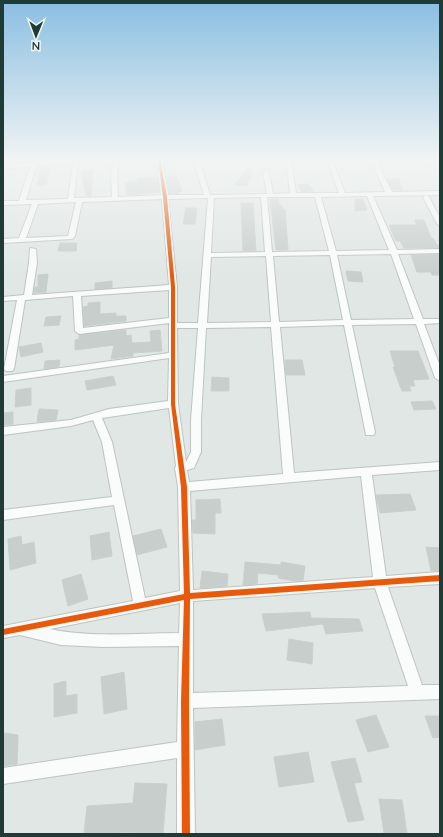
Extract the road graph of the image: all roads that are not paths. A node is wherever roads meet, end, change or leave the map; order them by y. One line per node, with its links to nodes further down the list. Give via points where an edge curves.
1 (23, 198): 12 (street)
2 (114, 198): 10 (street)
3 (165, 198): 23 (street)
4 (209, 198): 22 (street)
5 (267, 198): 21 (street)
6 (318, 198): 20 (street)
7 (371, 198): 19 (street)
8 (427, 198): 14 (street)
9 (71, 200): 10 (street); 11 (street)
10 (80, 200): 15 (street, via 72,236)
11 (36, 201): 12 (street); 15 (street)
12 (22, 202): 13 (street)
13 (3, 203)
14 (440, 224)
15 (22, 240): 16 (street)
16 (3, 241)
17 (32, 249): 25 (street, via 33,263)
18 (440, 251): 19 (street)
19 (394, 252): 20 (street); 27 (street)
20 (333, 253): 21 (street); 29 (street)
21 (270, 254): 22 (street); 31 (street)
22 (207, 255): 32 (street)
23 (173, 287): 24 (street); 30 (street)
24 (78, 294): 25 (street); 30 (street, via 79,331)
25 (25, 298): 26 (street); 34 (street)
26 (3, 299)
27 (418, 321): 28 (street); 29 (street); 35 (street)
28 (440, 321)
29 (348, 322): 31 (street); 40 (street)
30 (173, 323): 32 (street); 33 (street)
31 (274, 323): 32 (street); 44 (street)
32 (202, 324): 42 (street, via 196,452 190,465)
33 (173, 355): 36 (street); 37 (street)
34 (9, 369)
35 (440, 378)
36 (3, 379)
37 (172, 404): 38 (street); 42 (street)
38 (96, 416): 39 (street, via 71,423); 46 (street, via 107,442)
39 (3, 432)
40 (370, 432)
41 (440, 466): 43 (street)
42 (180, 468): 45 (street)
43 (366, 471): 44 (street); 49 (street)
44 (288, 477): 45 (street)
45 (184, 487): 50 (street)
46 (120, 500): 47 (street); 51 (street)
47 (3, 515)
48 (440, 578): 49 (street)
49 (380, 583): 50 (street); 55 (street)
50 (187, 596): 51 (street); 54 (street)
51 (140, 606): 52 (street)
52 (18, 629): 53 (street); 54 (street, via 61,638)
53 (3, 632)
54 (186, 639): 57 (street)
55 (417, 692): 56 (street); 57 (street)
56 (440, 692)
57 (185, 701): 58 (street)
58 (185, 749): 59 (street); 60 (street)
59 (3, 776)
60 (186, 834)

